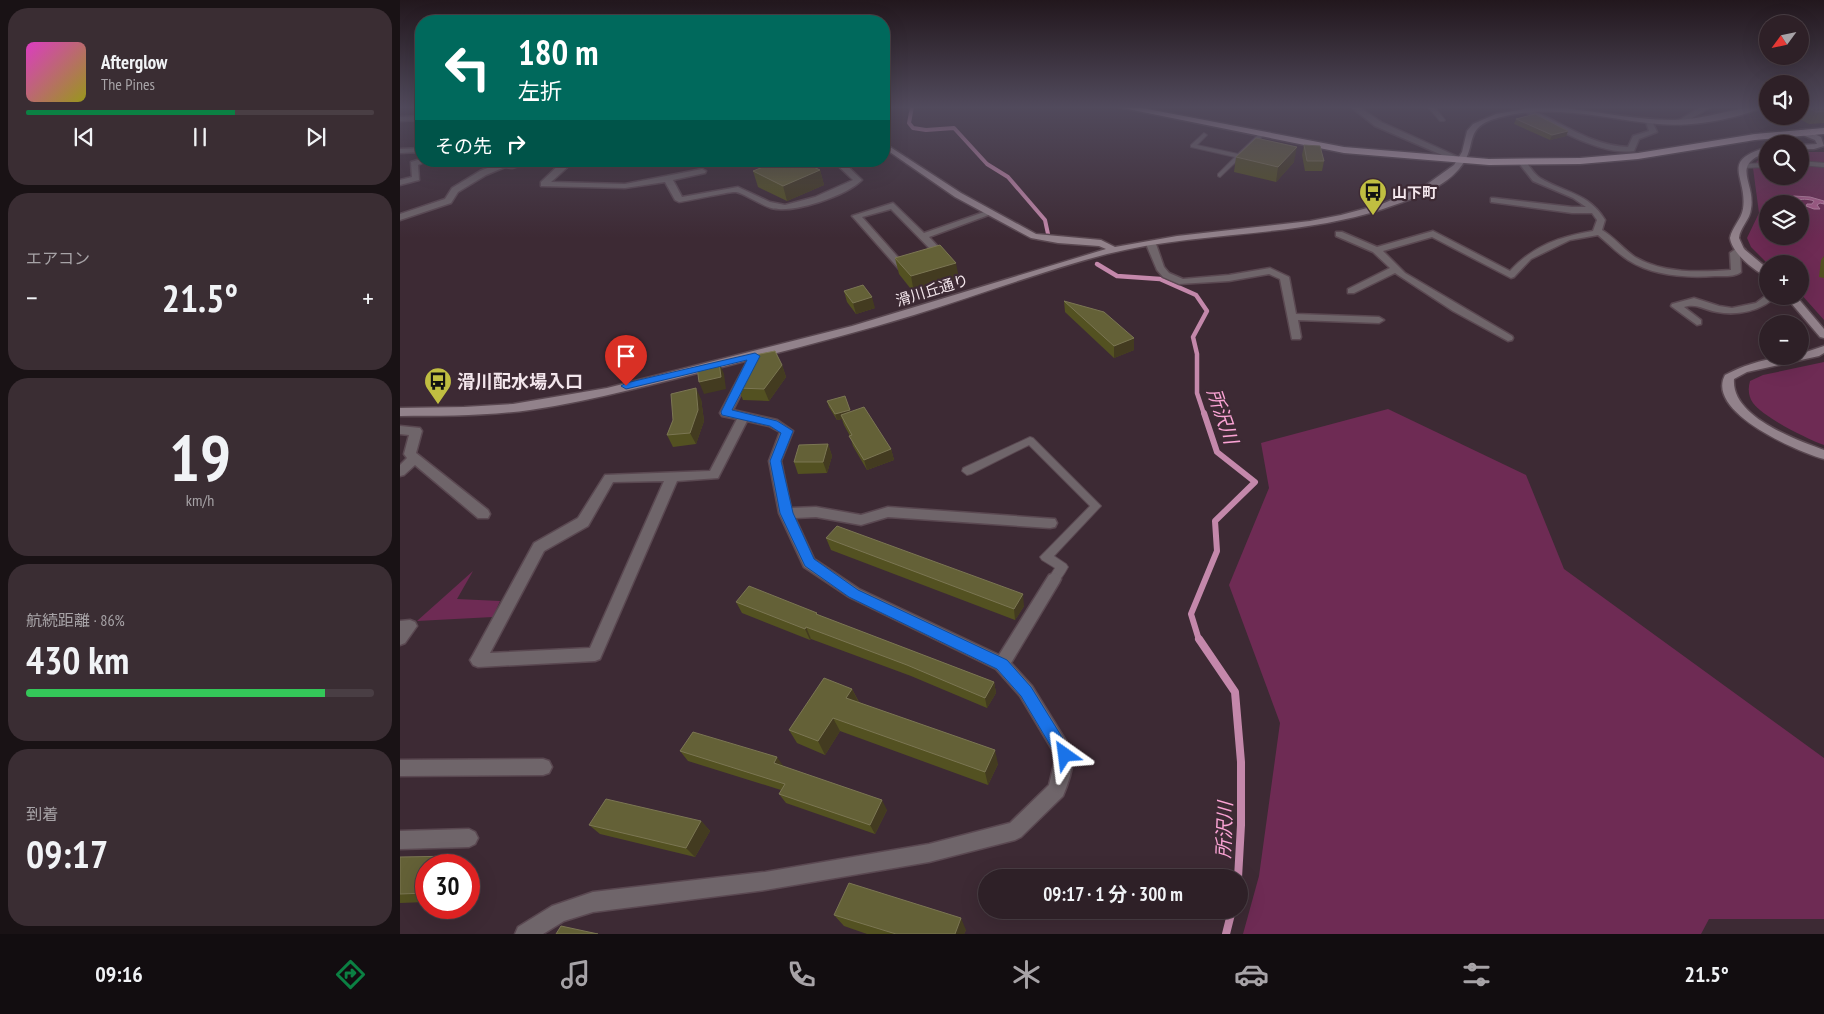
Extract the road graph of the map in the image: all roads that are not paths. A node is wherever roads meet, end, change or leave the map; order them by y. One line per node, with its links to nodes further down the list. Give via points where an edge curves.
1 (1212, 150): 13 (lane)
2 (892, 151): 30 (street)
3 (1188, 151): 11 (lane)
4 (1215, 151): 12 (lane)
5 (1244, 151): 12 (lane)
6 (1351, 151): 14 (highway)
7 (1439, 151): 14 (street)
8 (1464, 151): 14 (street)
9 (1671, 151): 15 (highway, via 1638,156)
10 (1759, 152): 20 (street, via 1746,159)
11 (1186, 153)
12 (1238, 156): 25 (lane)
13 (1205, 157)
14 (1461, 160): 15 (highway); 35 (street, 滑川丘通り, via 1419,192 1354,215 1316,223)
15 (1522, 162): 29 (street, via 1536,179 1576,196)
16 (415, 164): 27 (street, via 416,178)
17 (1809, 164): 19 (lane)
18 (1759, 165): 20 (lane)
19 (1824, 165)
20 (1742, 166): 36 (street, via 1747,209 1734,234)
21 (498, 167): 31 (street, via 455,190 448,200)
22 (563, 167): 26 (street, via 544,184 624,186)
23 (844, 167): 26 (street, via 858,180 794,206 778,207 738,189 679,200)
24 (702, 171): 26 (street)
25 (1220, 174)
26 (668, 179)
27 (400, 183)
28 (1494, 200): 29 (street)
29 (1594, 210): 32 (street, via 1601,220)
30 (990, 214): 34 (street); 37 (street, via 1034,236 1102,243)
31 (400, 218)
32 (1596, 233): 36 (street, via 1610,238 1619,250 1643,264 1683,275 1736,272 1735,253); 38 (street, via 1567,238 1528,257 1511,275 1433,234)
33 (1339, 234): 38 (street)
34 (924, 236): 34 (street, via 942,256 902,268 856,216 893,206)
35 (1152, 244): 37 (street, 滑川丘通り); 44 (street, via 1160,268 1166,275 1182,282 1270,270 1284,277)
36 (1740, 249): 39 (street)
37 (1116, 250): 51 (street, 滑川丘通り)
38 (1376, 250): 40 (street)
39 (1759, 266)
40 (1396, 269): 41 (street); 49 (street, via 1457,310)
41 (1351, 291)
42 (1759, 305): 46 (street, via 1732,311 1694,301 1676,306)
43 (1798, 305): 47 (street)
44 (1292, 317): 45 (street); 48 (street)
45 (1378, 320)
46 (1697, 322)
47 (1824, 335)
48 (1296, 337)
49 (1508, 338)
50 (1824, 349): 55 (street, via 1815,354 1744,369 1729,377 1728,383 1729,391 1742,412 1785,438)
51 (755, 356): 52 (street, 滑川丘通り, via 528,406 483,411); 53 (street, via 726,412)
52 (400, 412)
53 (744, 416): 59 (street, via 714,475); 60 (street, via 774,423 787,431 775,461)
54 (400, 430): 56 (street, via 416,431 410,454)
55 (1824, 454)
56 (415, 458): 58 (street); 61 (street)
57 (967, 471): 63 (lane, via 1030,440 1096,506 1046,557 1062,567)
58 (400, 472)
59 (673, 476): 59 (street, via 609,478 583,522 539,547 478,660 596,654)
60 (786, 513): 62 (street, via 816,512 861,520 888,512); 66 (street, via 810,563 854,593)
61 (483, 514)
62 (1050, 523)
63 (1054, 579): 66 (street)
64 (400, 627): 65 (street, via 410,626)
65 (400, 638)
66 (1002, 664): 71 (street, via 1026,691 1065,755 1057,790 1014,831 929,853 794,876 593,902 559,912)
67 (543, 767): 68 (street)
68 (400, 768)
69 (469, 838): 70 (street)
70 (400, 840)
71 (526, 934)

